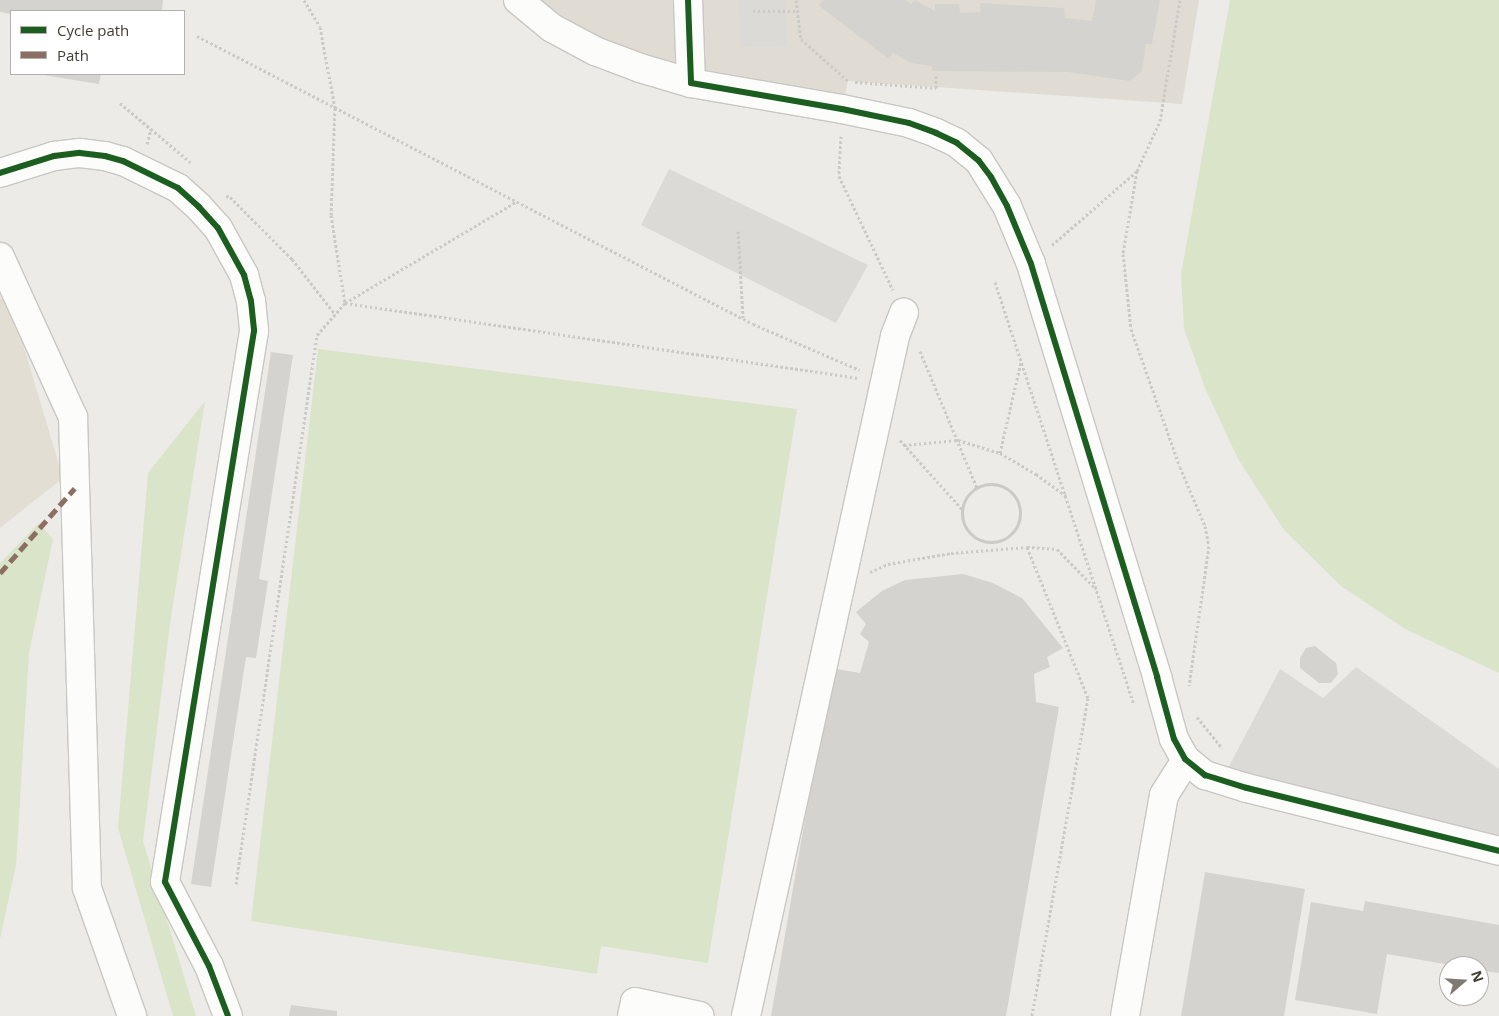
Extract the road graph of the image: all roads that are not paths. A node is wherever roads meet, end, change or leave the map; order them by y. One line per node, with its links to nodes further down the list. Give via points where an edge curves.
1 (518, 0): 3 (street, via 552,28 595,51)
2 (688, 0): 3 (street)
3 (691, 83): 7 (street, via 909,123 957,143 979,161 1007,206 1031,264 1174,739)
4 (0, 173): 10 (street, via 54,156 80,153 124,161 178,188 199,207 218,228 244,275 254,331 165,882 209,966)
5 (0, 257): 9 (street, via 74,417 87,888)
6 (904, 313): 13 (street, via 895,336)
7 (1186, 760): 8 (street, via 1205,774 1247,788); 14 (street, via 1164,795)
8 (1499, 851)
9 (132, 1016)
10 (228, 1016)
11 (632, 1016): 12 (street, via 635,1002)
12 (700, 1016)
13 (746, 1016)
14 (1124, 1016)

